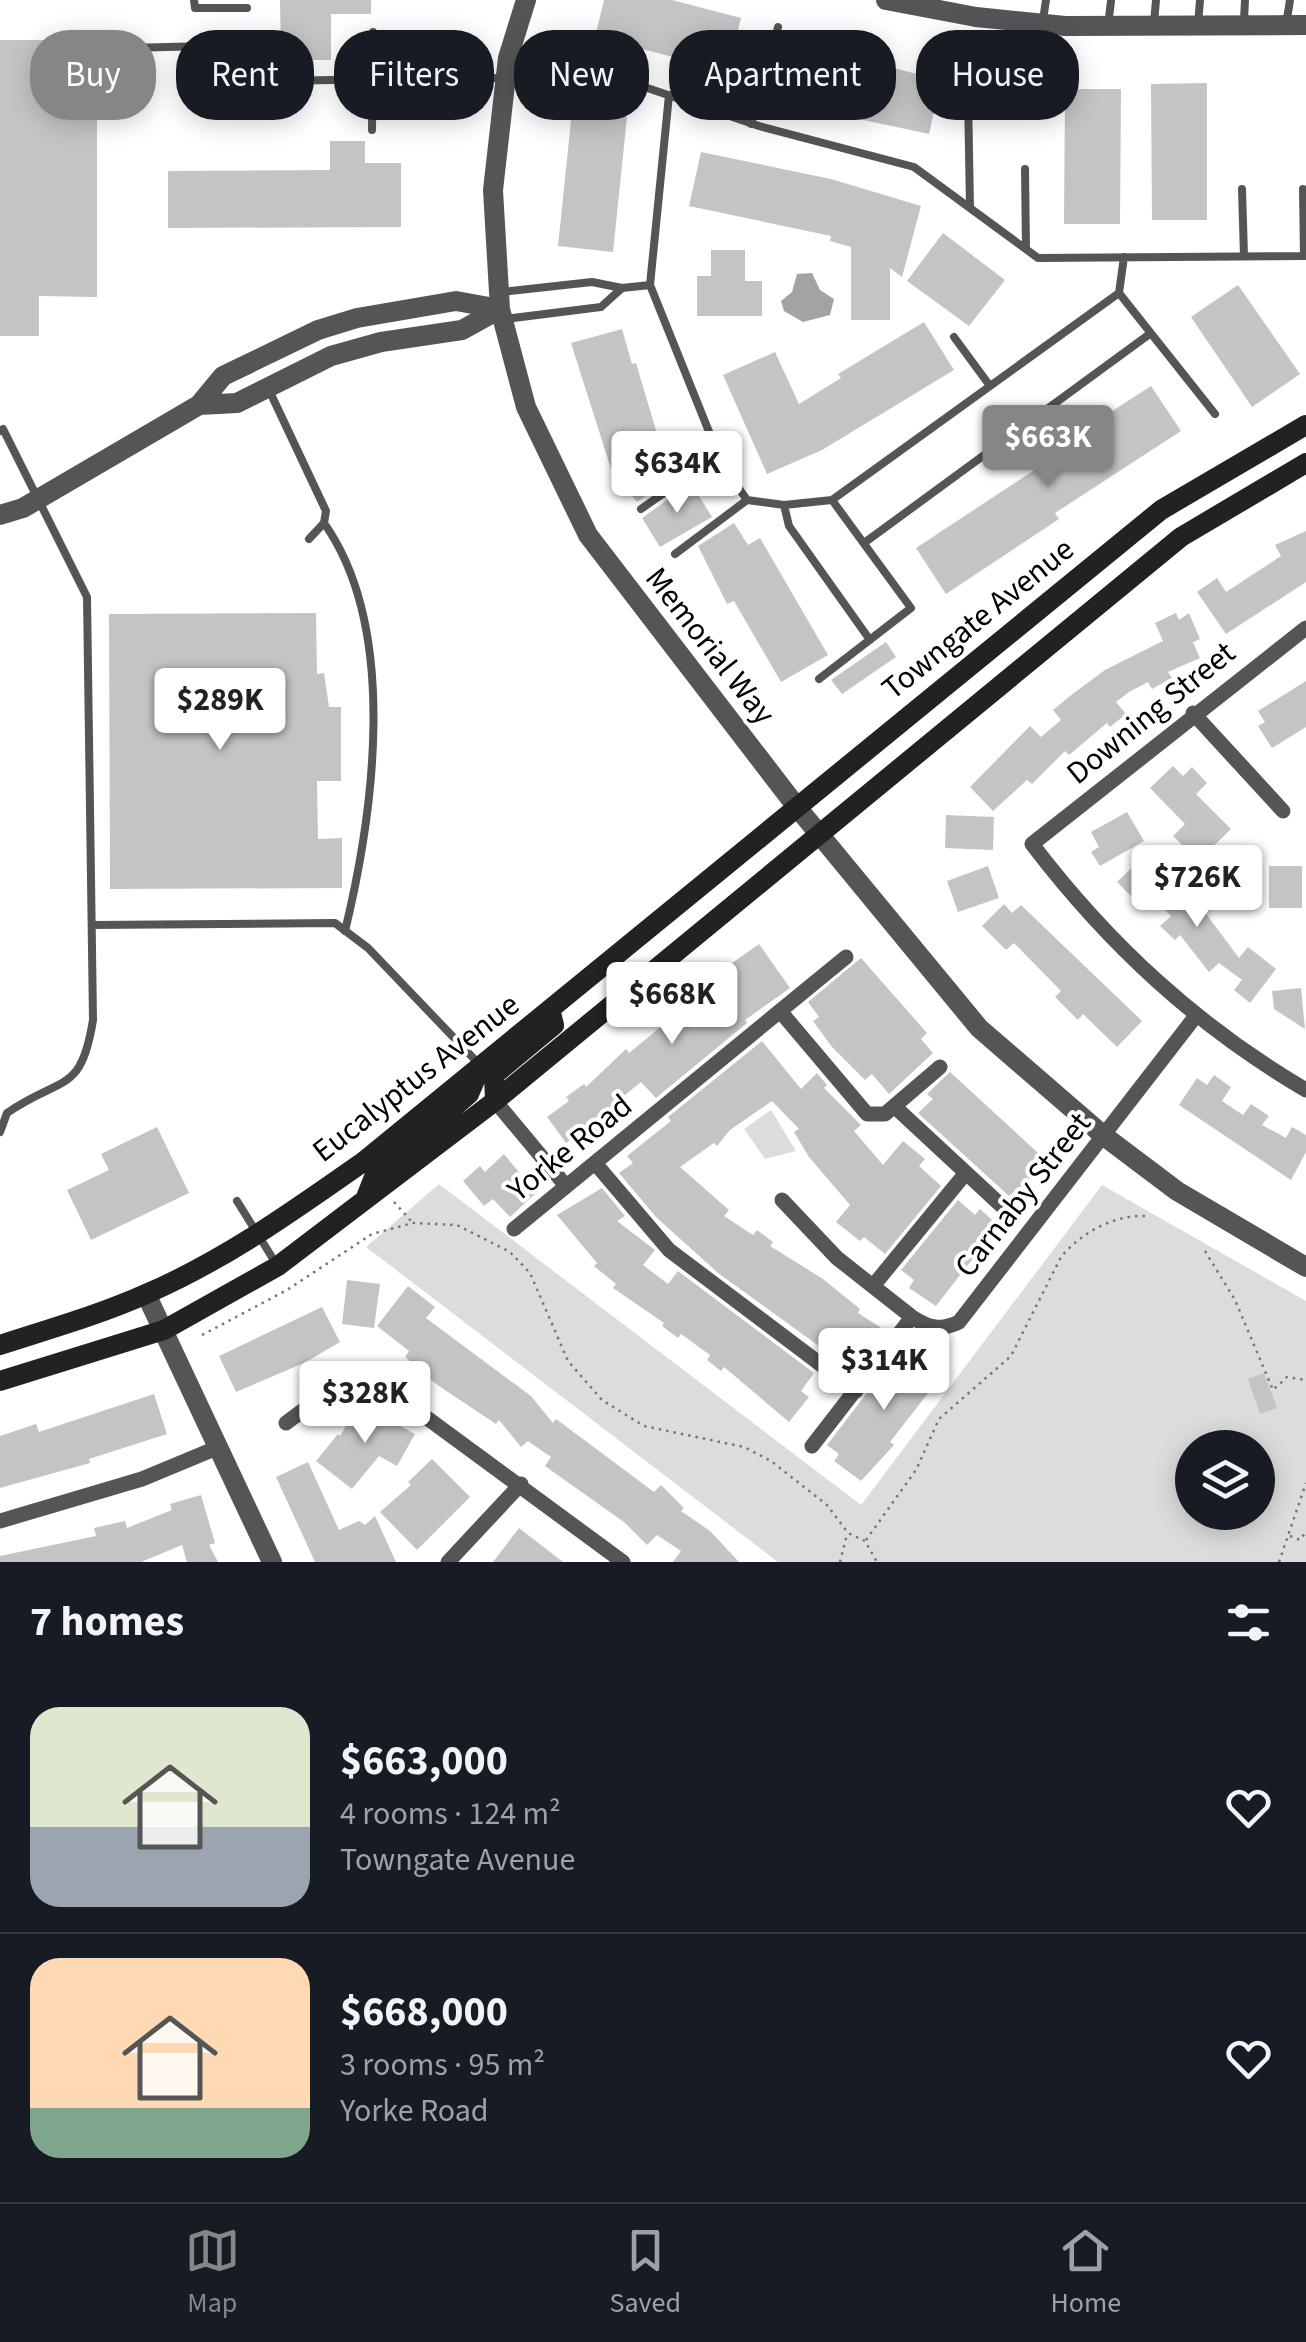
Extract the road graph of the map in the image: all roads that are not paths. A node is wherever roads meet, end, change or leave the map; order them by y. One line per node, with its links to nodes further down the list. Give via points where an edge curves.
1 (194, 0): 12 (lane, via 194,8)
2 (526, 0): 21 (street, Memorial Way)
3 (886, 0): 10 (street)
4 (1046, 0): 13 (lane)
5 (1111, 0): 19 (lane)
6 (1156, 0): 18 (lane)
7 (1200, 0): 15 (lane)
8 (1245, 0): 16 (lane)
9 (1290, 0): 14 (lane)
10 (910, 2): 11 (street)
11 (956, 7): 13 (street)
12 (246, 8)
13 (1043, 25): 19 (street)
14 (1296, 25): 16 (street)
15 (1198, 26): 16 (street); 18 (street)
16 (1243, 26)
17 (778, 27): 27 (lane)
18 (1154, 27): 19 (street)
19 (1108, 28)
20 (494, 78): 21 (lane)
21 (505, 78): 40 (street, Memorial Way, via 493,190)
22 (649, 89): 23 (lane)
23 (669, 96): 37 (lane)
24 (372, 120): 28 (lane)
25 (739, 120): 27 (lane)
26 (968, 120): 32 (lane)
27 (751, 124): 32 (lane, via 914,167)
28 (372, 130)
29 (1025, 169): 33 (lane)
30 (1242, 189): 34 (lane)
31 (1302, 189): 35 (lane)
32 (970, 208): 33 (lane)
33 (1026, 249): 36 (lane, via 1038,258)
34 (1244, 256): 35 (lane); 36 (lane)
35 (1305, 256)
36 (1124, 258): 39 (lane)
37 (650, 285): 38 (lane); 49 (lane)
38 (622, 288): 40 (lane, via 592,282); 40 (lane, via 601,306)
39 (1119, 293): 41 (lane); 44 (lane)
40 (501, 307): 43 (street, via 462,330 331,356); 45 (street, via 456,301 331,326 223,376); 65 (street, Memorial Way, via 526,407 588,535)
41 (1152, 333): 46 (lane); 59 (lane)
42 (954, 337): 44 (lane)
43 (267, 386): 45 (street, via 237,403); 57 (lane, via 326,511)
44 (990, 386): 53 (lane)
45 (199, 405): 51 (street)
46 (1215, 414)
47 (1306, 425): 65 (main road, Towngate Avenue, via 1161,510)
48 (0, 431): 51 (lane)
49 (718, 455): 52 (lane); 55 (lane)
50 (1306, 463): 67 (main road, Towngate Avenue, via 1181,537)
51 (40, 498): 56 (street); 68 (lane, via 86,597)
52 (747, 500): 54 (lane); 60 (lane)
53 (832, 500): 54 (lane); 59 (lane)
54 (784, 505): 62 (lane, via 789,526)
55 (641, 509)
56 (0, 515)
57 (324, 523): 58 (lane); 69 (lane, via 346,554 371,659 367,796)
58 (309, 539)
59 (864, 543): 62 (lane, via 911,608)
60 (675, 554)
61 (1306, 628): 64 (street, Downing Street)
62 (870, 640): 63 (lane)
63 (819, 679)
64 (1192, 713): 66 (street); 73 (street, Downing Street, via 1032,844 1128,956)
65 (796, 806): 67 (street); 71 (main road, Eucalyptus Avenue)
66 (1283, 811)
67 (820, 834): 77 (main road, Eucalyptus Avenue); 80 (street, via 979,1028)
68 (92, 925): 69 (lane, via 293,921 335,923); 79 (lane, via 88,1054 78,1074 7,1112)
69 (346, 931): 74 (lane)
70 (846, 956): 72 (street, Yorke Road)
71 (550, 1010): 74 (main road, Eucalyptus Avenue); 77 (main road, via 554,1025 494,1075)
72 (780, 1012): 78 (street, via 867,1114 879,1116); 81 (street, Yorke Road)
73 (1196, 1018): 76 (street); 80 (street, Carnaby Street)
74 (482, 1066): 86 (main road, via 469,1094 374,1177); 89 (main road, Eucalyptus Avenue)
75 (940, 1066): 78 (street)
76 (1306, 1090)
77 (495, 1102): 83 (street); 86 (main road, Eucalyptus Avenue)
78 (894, 1106): 82 (street)
79 (0, 1132)
80 (1104, 1136): 91 (street, via 1224,1222); 94 (street, Carnaby Street, via 959,1322 936,1328)
81 (595, 1162): 83 (street, Yorke Road); 98 (street, via 669,1250)
82 (964, 1174): 87 (street); 92 (street)
83 (566, 1186): 88 (street, Yorke Road)
84 (782, 1200): 92 (street)
85 (237, 1201): 89 (lane)
86 (364, 1202): 90 (main road, Eucalyptus Avenue)
87 (1005, 1208)
88 (514, 1229)
89 (259, 1235): 90 (lane); 93 (main road, Eucalyptus Avenue)
90 (278, 1266): 95 (main road, Eucalyptus Avenue)
91 (1306, 1267)
92 (872, 1286): 94 (street)
93 (146, 1294): 95 (street); 96 (main road, Eucalyptus Avenue)
94 (912, 1318): 98 (street)
95 (164, 1330): 97 (main road, Eucalyptus Avenue); 101 (street)
96 (0, 1345)
97 (0, 1381)
98 (856, 1391): 100 (street)
99 (286, 1423): 102 (street, via 342,1381 374,1379)
100 (812, 1446)
101 (219, 1447): 103 (street, via 127,1484); 104 (street)
102 (521, 1484): 105 (street); 106 (street)
103 (0, 1521)
104 (272, 1562)
105 (448, 1562)
106 (623, 1562)

